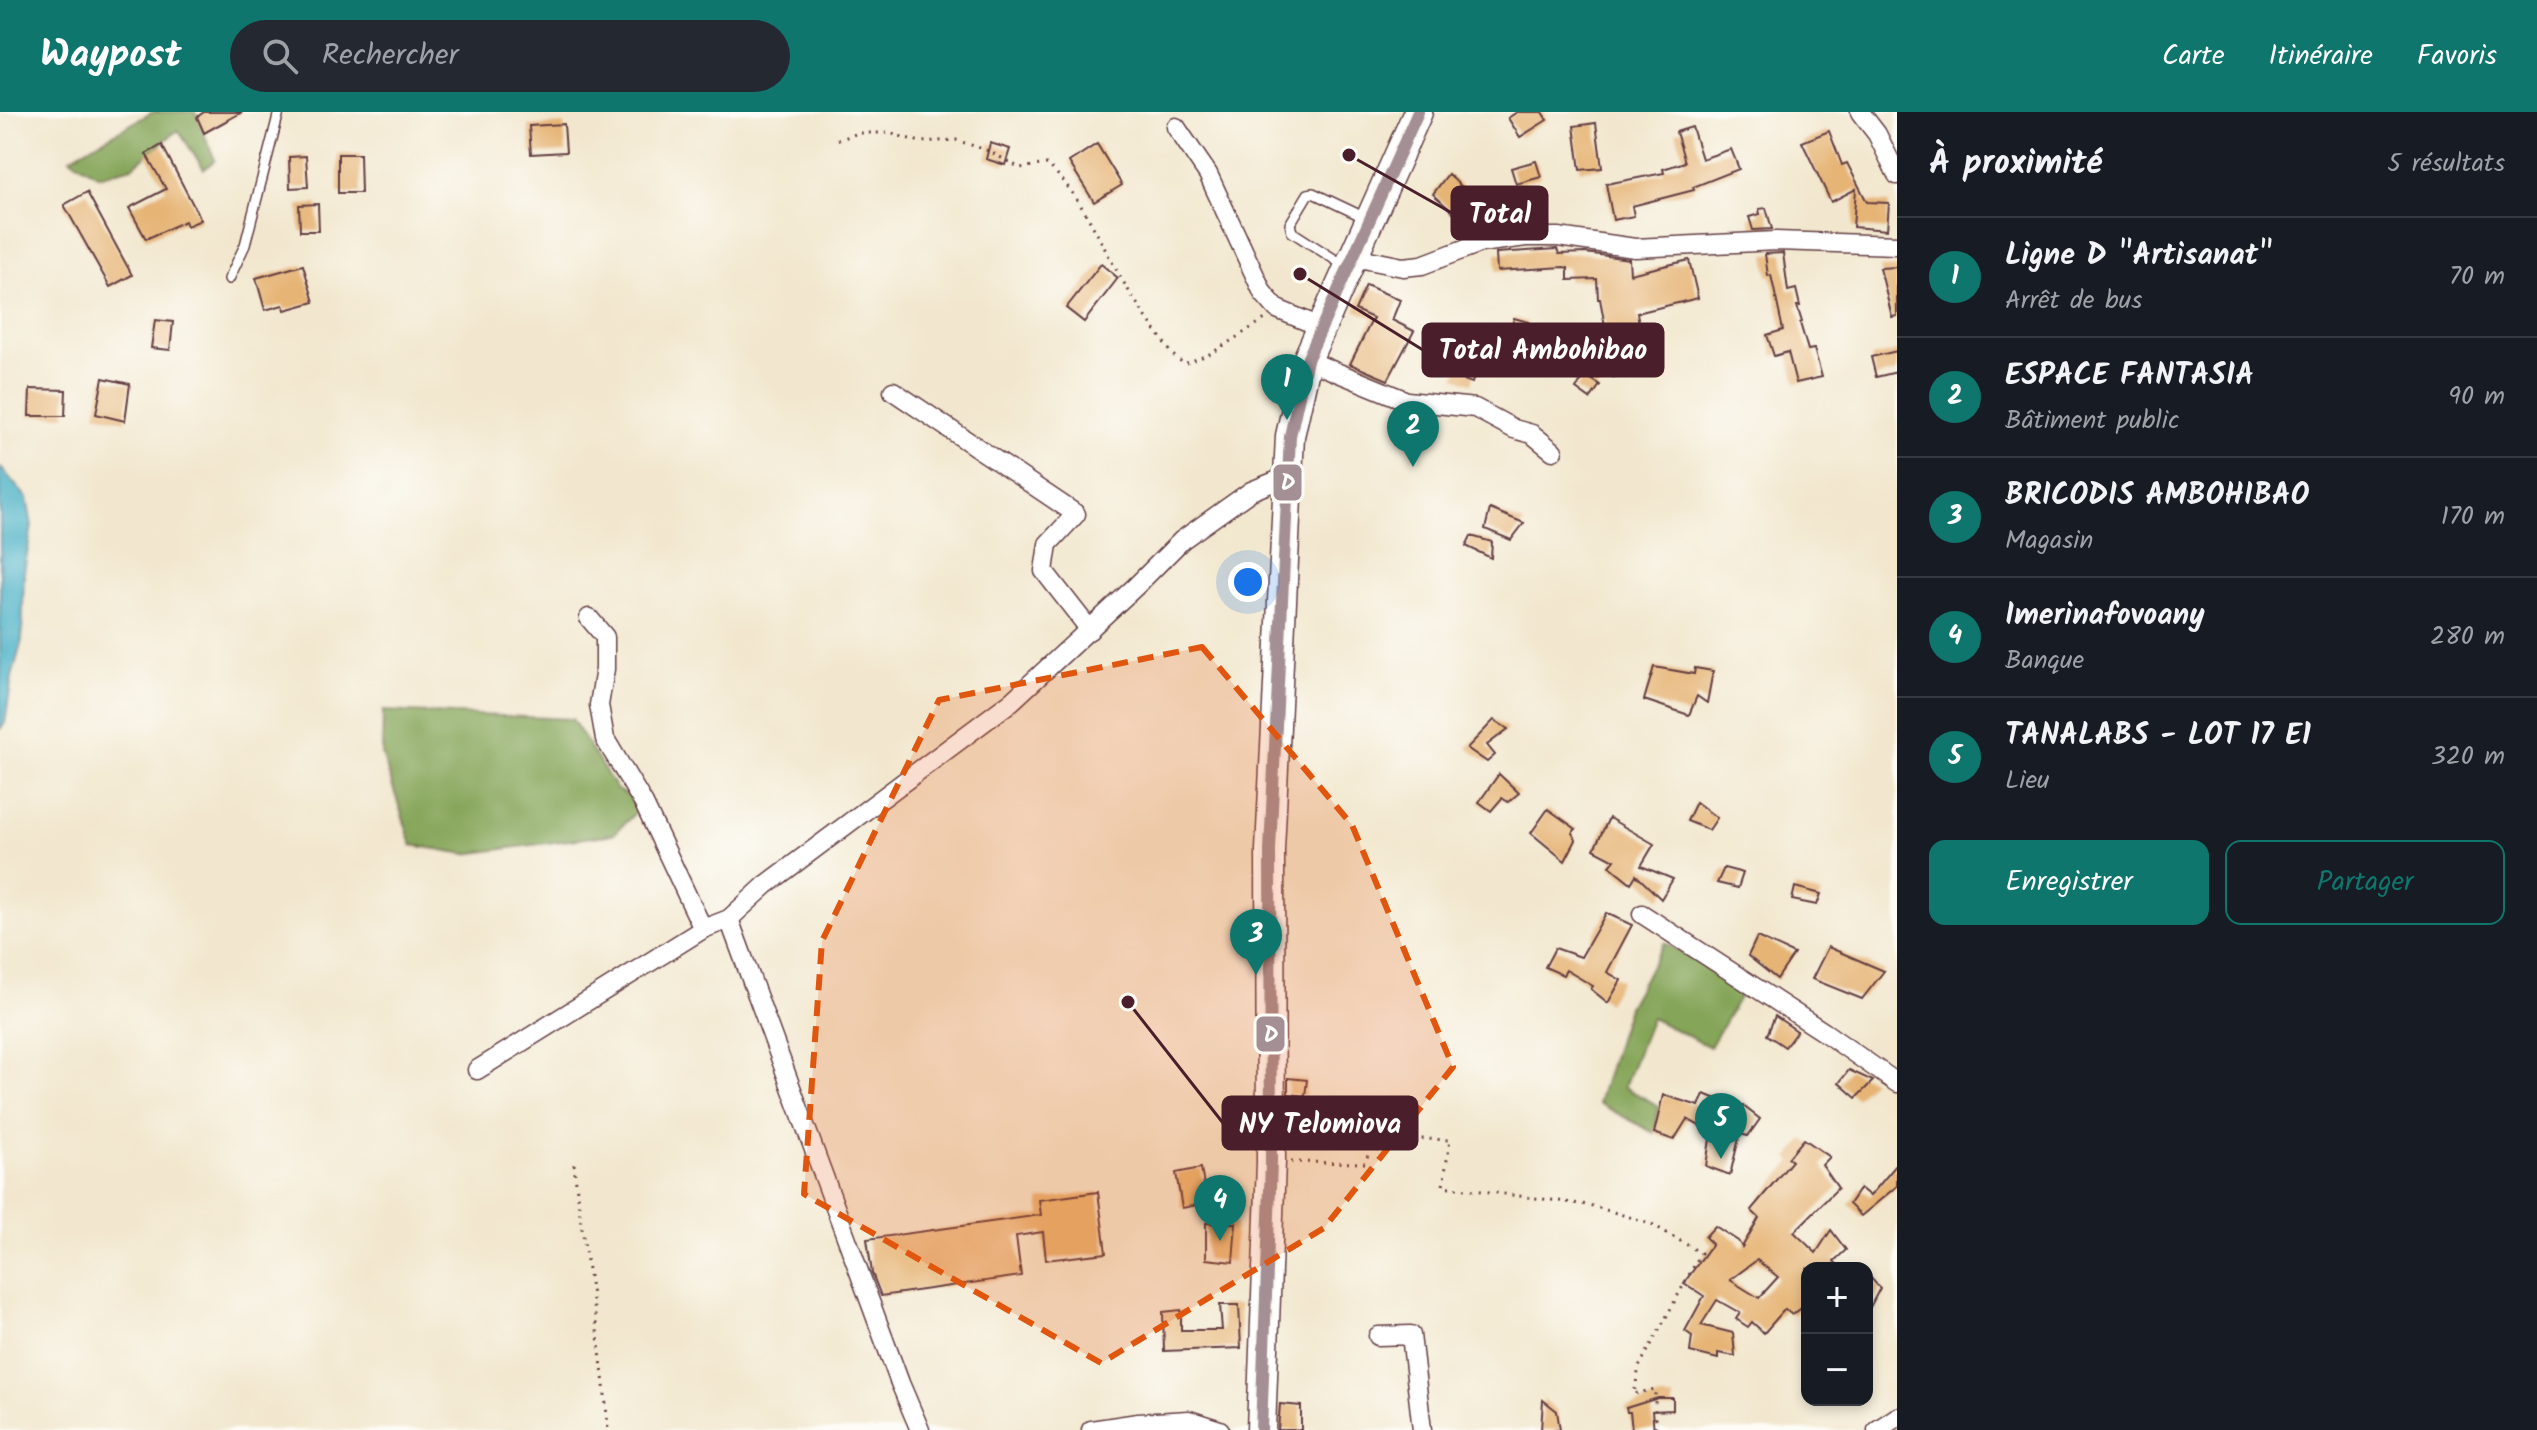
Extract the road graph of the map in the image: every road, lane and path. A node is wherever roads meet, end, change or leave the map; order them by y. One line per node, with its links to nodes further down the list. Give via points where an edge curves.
1 (279, 112): 10 (lane, via 245,245)
2 (1418, 112): 7 (main road)
3 (1860, 112): 6 (street)
4 (1176, 127): 11 (street, via 1208,174 1263,293)
5 (838, 140): 11 (path, via 858,133 889,133 920,142 956,140 1020,168 1047,164 1064,180 1123,282 1184,364 1212,353)
6 (1897, 175)
7 (1371, 220): 9 (main road); 9 (lane, via 1313,193 1290,224 1292,232)
8 (1897, 245): 9 (street, via 1776,241 1635,248 1526,237 1480,243 1422,265)
9 (1351, 263): 12 (main road)
10 (229, 279)
11 (1277, 309): 12 (street)
12 (1323, 328): 13 (main road)
13 (1307, 360): 15 (street, via 1407,401 1475,408 1532,434); 16 (main road)
14 (893, 391): 18 (street, via 1076,514 1048,544 1044,571)
15 (1553, 451)
16 (1288, 476): 18 (street, via 1251,491 1182,540); 24 (main road, via 1270,850)
17 (589, 618): 21 (street, via 605,637 599,705 605,739 644,804)
18 (1090, 630): 20 (street, via 1012,701 766,885)
19 (1642, 914): 23 (street)
20 (729, 919): 21 (street); 29 (street)
21 (703, 929): 22 (street)
22 (477, 1070)
23 (1897, 1083)
24 (1271, 1162): 32 (main road); 34 (path, via 1365,1163 1370,1149 1392,1152 1395,1138 1450,1140 1443,1186 1589,1205 1650,1223 1701,1253 1639,1367 1634,1394 1655,1389)
25 (574, 1164): 28 (path, via 597,1312)
26 (1378, 1336): 33 (street, via 1411,1335)
27 (1897, 1417): 35 (street)
28 (608, 1430)
29 (920, 1430)
30 (1091, 1430): 31 (street, via 1189,1420)
31 (1220, 1430)
32 (1261, 1430)
33 (1422, 1430)
34 (1655, 1430)
35 (1877, 1430)

